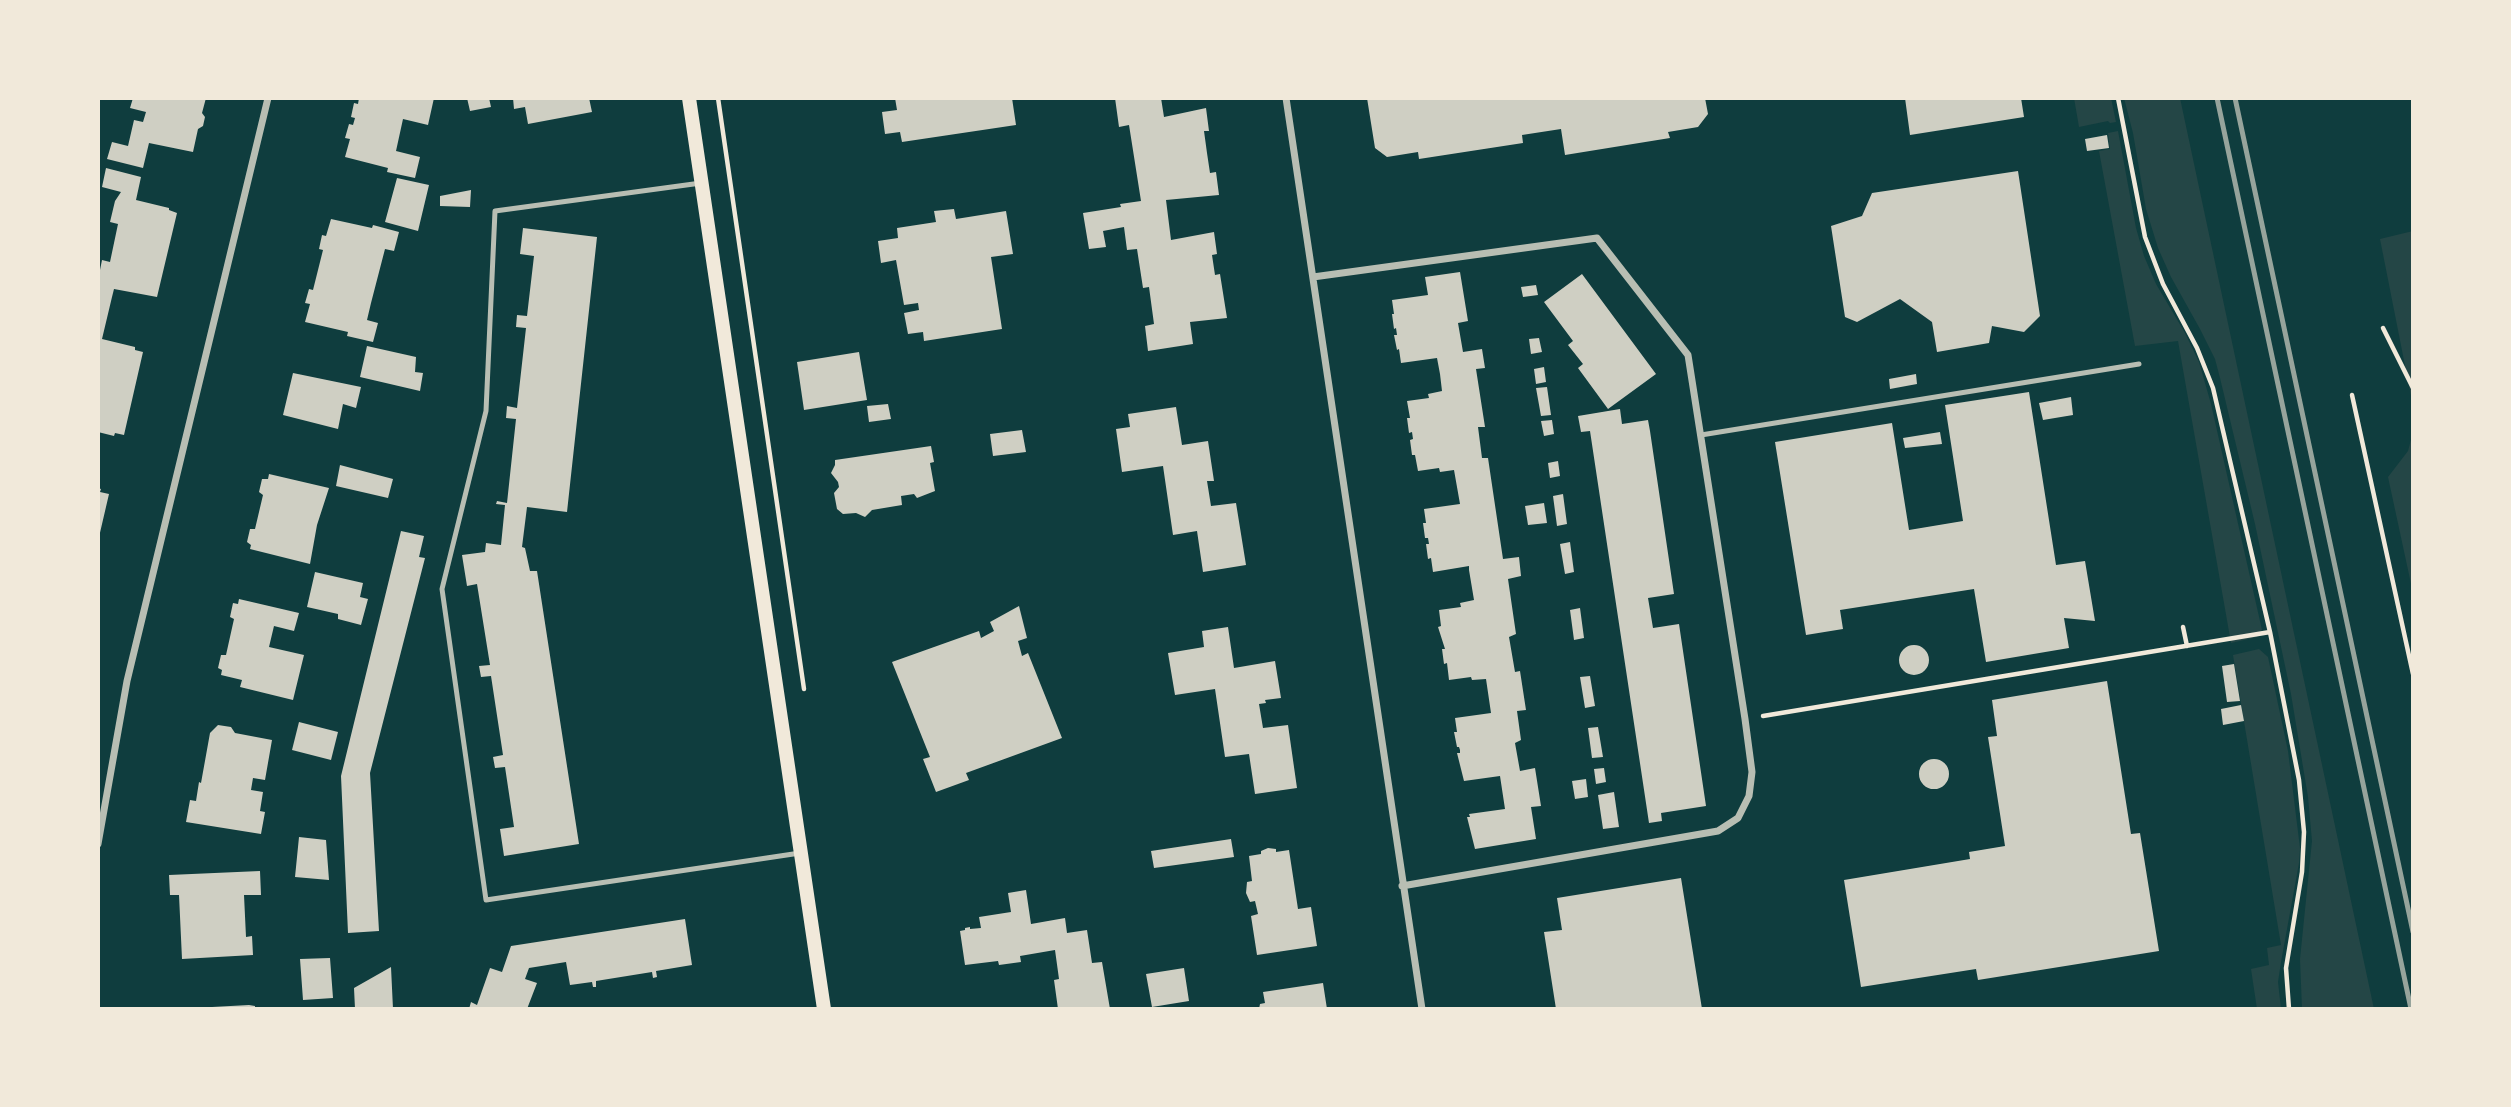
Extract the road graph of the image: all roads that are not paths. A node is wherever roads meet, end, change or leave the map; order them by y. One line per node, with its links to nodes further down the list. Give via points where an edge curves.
1 (268, 98): 8 (street, via 128,681)
2 (689, 98): 4 (main road)
3 (1286, 98): 5 (street)
4 (702, 183): 9 (main road); 9 (lane, via 495,211 486,411 442,589 486,900)
5 (1313, 277): 7 (street, via 1597,238 1688,355); 10 (street)
6 (2139, 364): 7 (lane)
7 (1701, 435): 10 (street, via 1752,772 1749,796 1738,818 1718,831)
8 (98, 844)
9 (800, 853): 11 (main road)
10 (1402, 886): 12 (street)
11 (824, 1009)
12 (1422, 1009)

